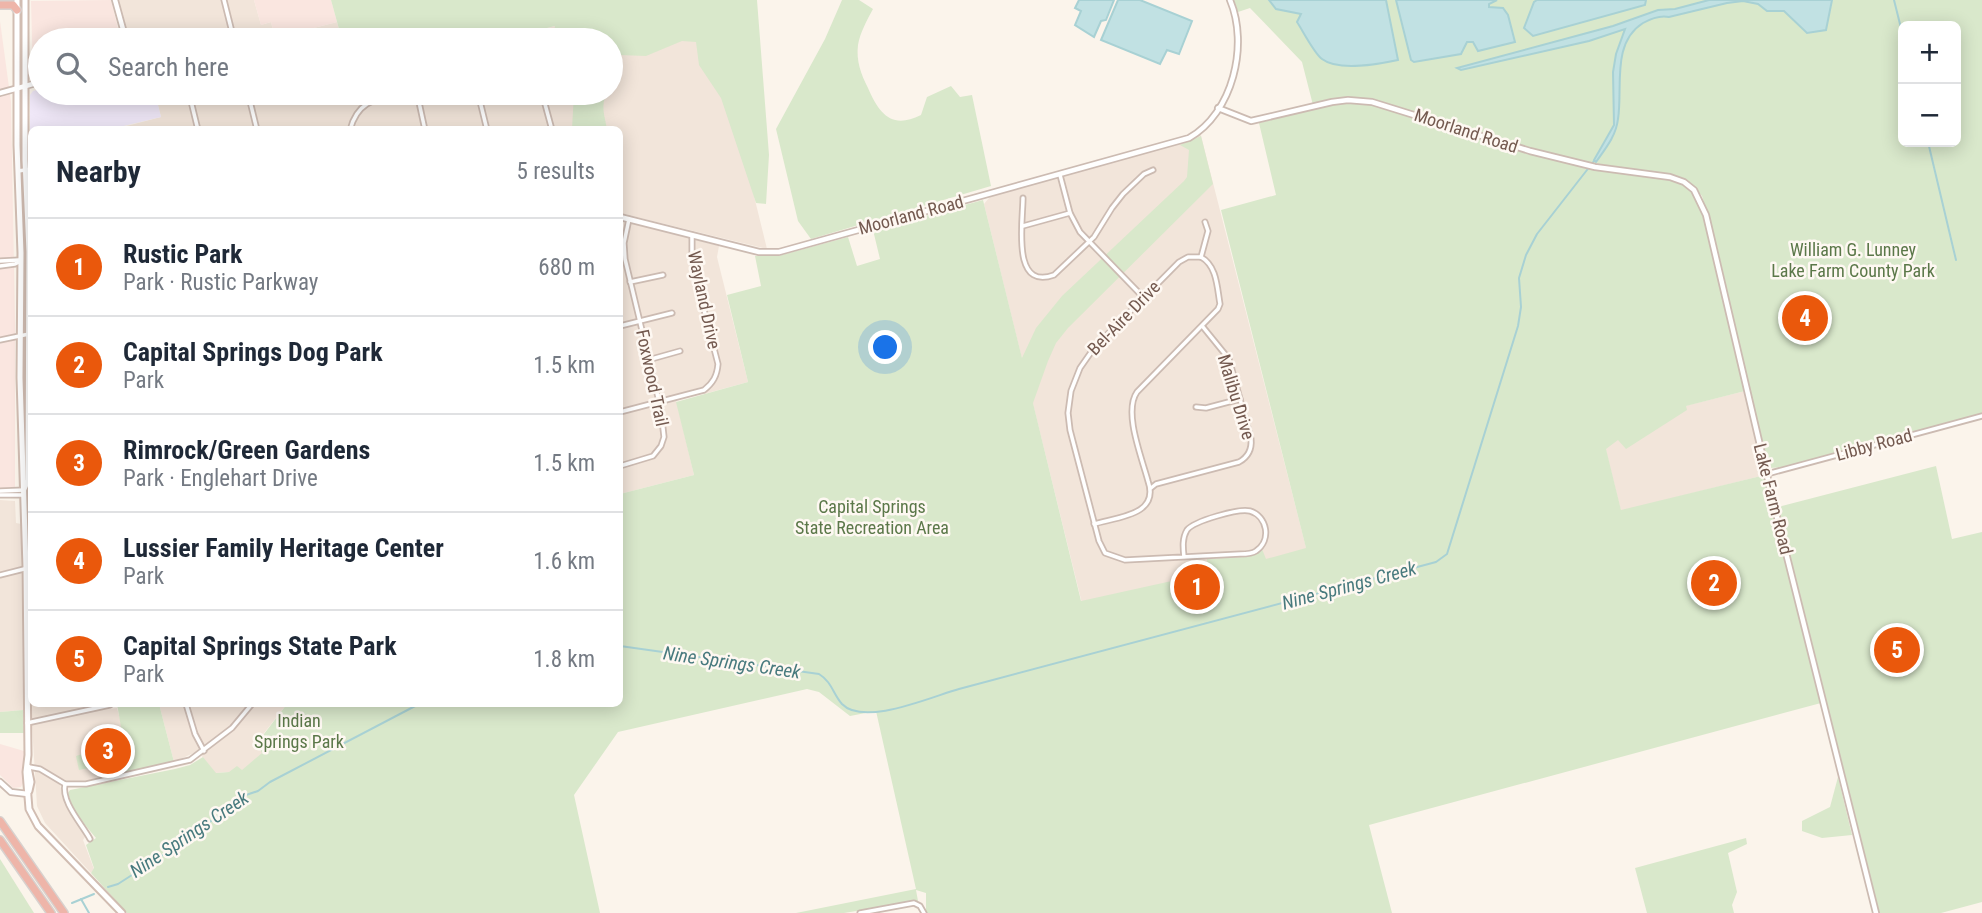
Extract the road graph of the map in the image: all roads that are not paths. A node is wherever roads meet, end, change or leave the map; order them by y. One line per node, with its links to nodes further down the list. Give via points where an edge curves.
1 (5, 0): 7 (highway)
2 (17, 0): 8 (main road)
3 (25, 0): 12 (main road)
4 (115, 0): 9 (street)
5 (224, 0): 10 (street)
6 (1230, 0): 21 (street, via 1239,46)
7 (0, 4): 8 (highway)
8 (17, 10): 13 (main road)
9 (123, 28)
10 (231, 28)
11 (28, 85): 12 (street)
12 (24, 86): 13 (street); 28 (main road)
13 (17, 88): 14 (street); 32 (main road)
14 (0, 93)
15 (192, 105): 22 (street)
16 (251, 105): 23 (street)
17 (364, 105): 24 (street)
18 (420, 105): 25 (street)
19 (481, 105): 26 (street)
20 (545, 105): 27 (street)
21 (1218, 108): 29 (street, Moorland Road, via 1251,121 1332,102 1372,102); 33 (street, Moorland Road, via 1212,120 1189,138)
22 (197, 126)
23 (256, 126)
24 (352, 126)
25 (424, 126)
26 (486, 126)
27 (551, 126)
28 (28, 152)
29 (1591, 166): 66 (street, Lake Farm Road, via 1670,177 1684,182 1700,200)
30 (28, 169): 32 (street)
31 (1153, 170): 41 (street, via 1123,194)
32 (18, 171): 44 (main road)
33 (1059, 175): 35 (street); 40 (street, Moorland Road, via 779,251 759,252)
34 (1023, 198): 39 (street)
35 (1070, 213): 39 (street); 41 (street)
36 (623, 217): 37 (street, Moorland Road)
37 (629, 219): 40 (street, Moorland Road); 47 (street, Foxwood Trail, via 624,247)
38 (1205, 222): 42 (street, via 1208,231)
39 (1023, 226): 41 (street, via 1023,259 1040,277 1054,275)
40 (692, 235): 59 (street, Wayland Drive, via 692,263 718,364 713,382 704,390)
41 (1089, 242): 48 (street)
42 (1201, 257): 48 (street, Bel-Aire Drive, via 1179,262); 52 (street, via 1212,269 1220,304)
43 (28, 260): 44 (street)
44 (21, 261): 45 (street); 54 (main road)
45 (0, 263)
46 (663, 275): 47 (street)
47 (630, 282): 50 (street, Foxwood Trail)
48 (1144, 298): 71 (street, Bel-Aire Drive, via 1087,356 1071,391 1069,425)
49 (672, 313): 50 (street)
50 (639, 321): 51 (street); 57 (street, Foxwood Trail)
51 (623, 325)
52 (1203, 327): 58 (street, Malibu Drive, via 1228,359); 68 (street, via 1133,397 1133,422)
53 (28, 334): 54 (street)
54 (21, 335): 55 (street); 61 (main road)
55 (0, 340)
56 (680, 351): 57 (street)
57 (648, 360): 59 (street, Foxwood Trail)
58 (1240, 399): 60 (street); 68 (street, Malibu Drive, via 1251,439 1246,457)
59 (659, 402): 63 (street); 65 (street, Foxwood Trail, via 664,437 657,453)
60 (1196, 407)
61 (22, 410): 62 (street); 70 (main road)
62 (28, 410)
63 (623, 411)
64 (1982, 416): 66 (street, Libby Road)
65 (623, 465)
66 (1767, 474): 96 (street, Lake Farm Road)
67 (28, 480): 70 (main road)
68 (1152, 488): 71 (street, via 1147,504 1138,511)
69 (0, 493): 70 (street)
70 (24, 493): 72 (main road)
71 (1094, 524): 73 (street, Bel-Aire Drive, via 1101,547 1110,556 1125,560)
72 (28, 553)
73 (1184, 557): 73 (street, via 1255,552 1264,540 1265,526 1257,515 1244,510 1192,525 1185,535)
74 (28, 568): 75 (street)
75 (0, 575)
76 (28, 690): 80 (main road)
77 (101, 707): 80 (street)
78 (187, 707): 81 (street)
79 (250, 707): 81 (street)
80 (27, 723): 82 (main road)
81 (204, 751): 84 (street, via 175,765)
82 (28, 767): 84 (street); 85 (main road)
83 (0, 782): 85 (street, via 11,792)
84 (65, 784): 87 (street, via 66,799)
85 (28, 794): 93 (main road, via 29,809 38,826)
86 (0, 821): 89 (highway)
87 (90, 839)
88 (0, 840): 90 (highway)
89 (18, 845): 91 (highway); 92 (highway)
90 (48, 913)
91 (64, 913)
92 (70, 913)
93 (122, 913)
94 (860, 913): 95 (street, via 910,903)
95 (924, 913)
96 (1876, 913)

